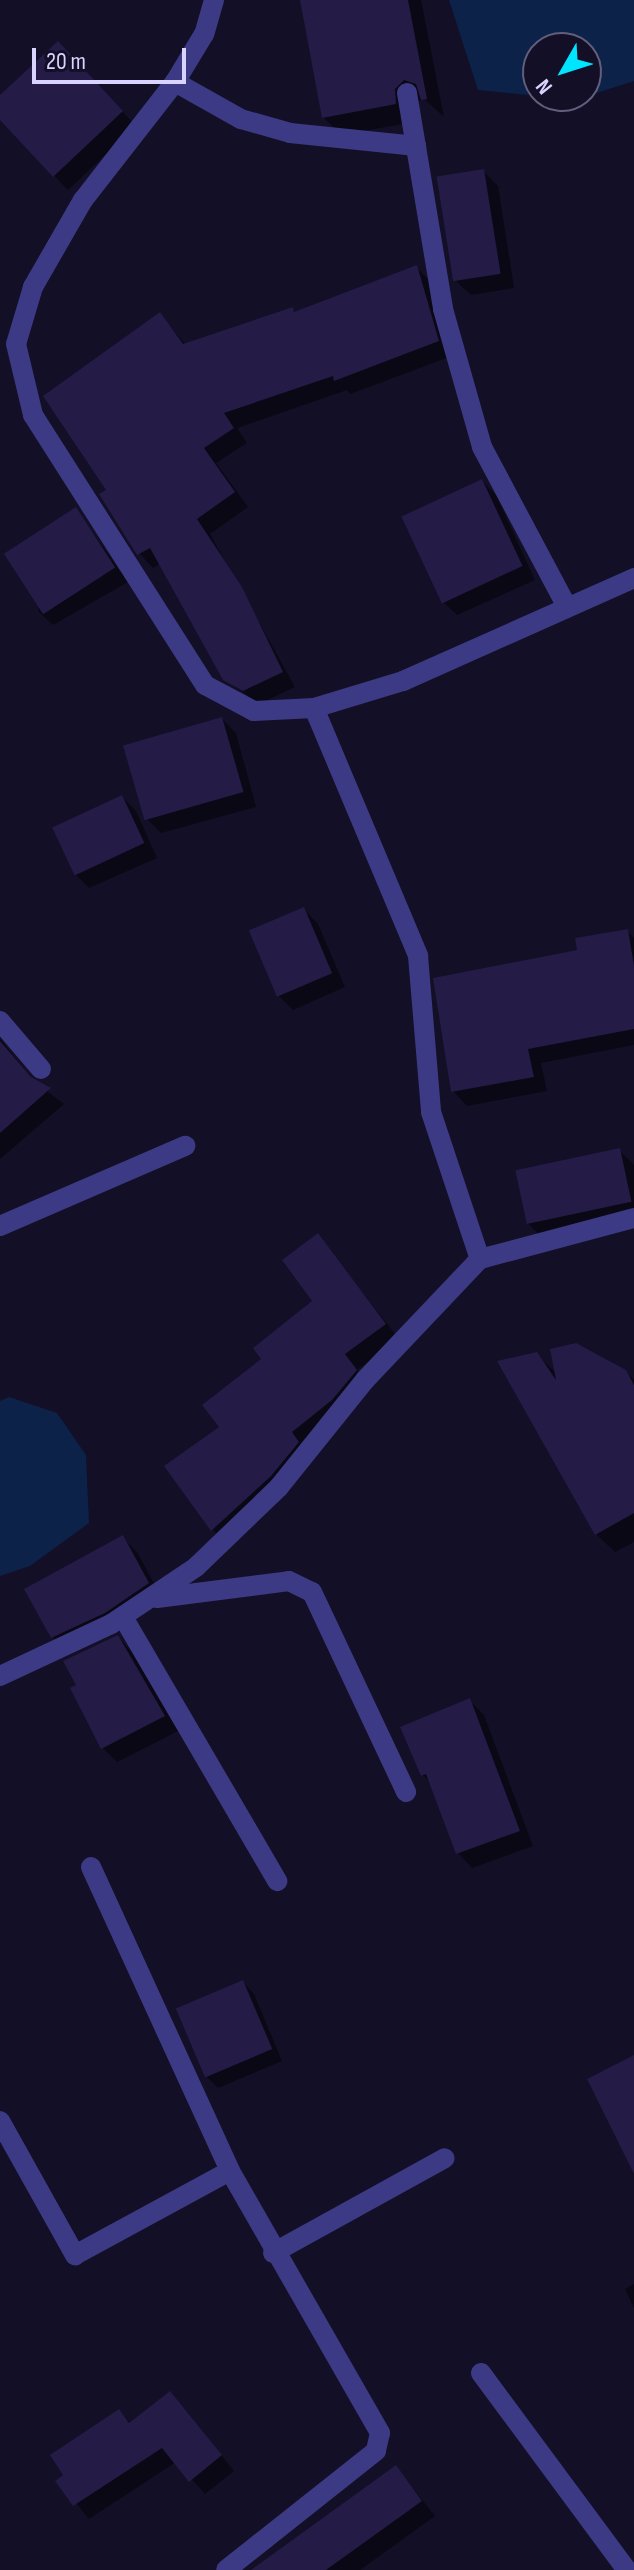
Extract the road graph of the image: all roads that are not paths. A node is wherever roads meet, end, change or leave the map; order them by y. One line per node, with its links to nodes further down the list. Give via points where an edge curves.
1 (214, 0): 2 (street, via 204,34)
2 (175, 82): 4 (street, via 241,119 290,133); 7 (street, via 83,200 33,287 16,344 33,415 205,685 254,711)
3 (407, 93): 4 (street)
4 (416, 146): 6 (street, via 443,309 482,447)
5 (634, 578): 6 (street)
6 (567, 607): 7 (street, via 403,681)
7 (314, 708): 13 (street, via 418,956 431,1112)
8 (0, 1021): 9 (street)
9 (41, 1069)
10 (185, 1146): 12 (street)
11 (634, 1218): 13 (street)
12 (0, 1226)
13 (480, 1259): 14 (street, via 365,1380 279,1487 196,1567)
14 (153, 1598): 15 (street); 17 (street, via 289,1581 312,1592)
15 (123, 1617): 16 (street); 19 (street)
16 (0, 1676)
17 (406, 1792)
18 (91, 1867): 22 (street)
19 (277, 1881)
20 (0, 2121): 22 (street, via 75,2255)
21 (445, 2158): 23 (street)
22 (230, 2171): 23 (street)
23 (273, 2253): 25 (street, via 381,2438 376,2451)
24 (481, 2373): 26 (street)
25 (226, 2570)
26 (627, 2570)

